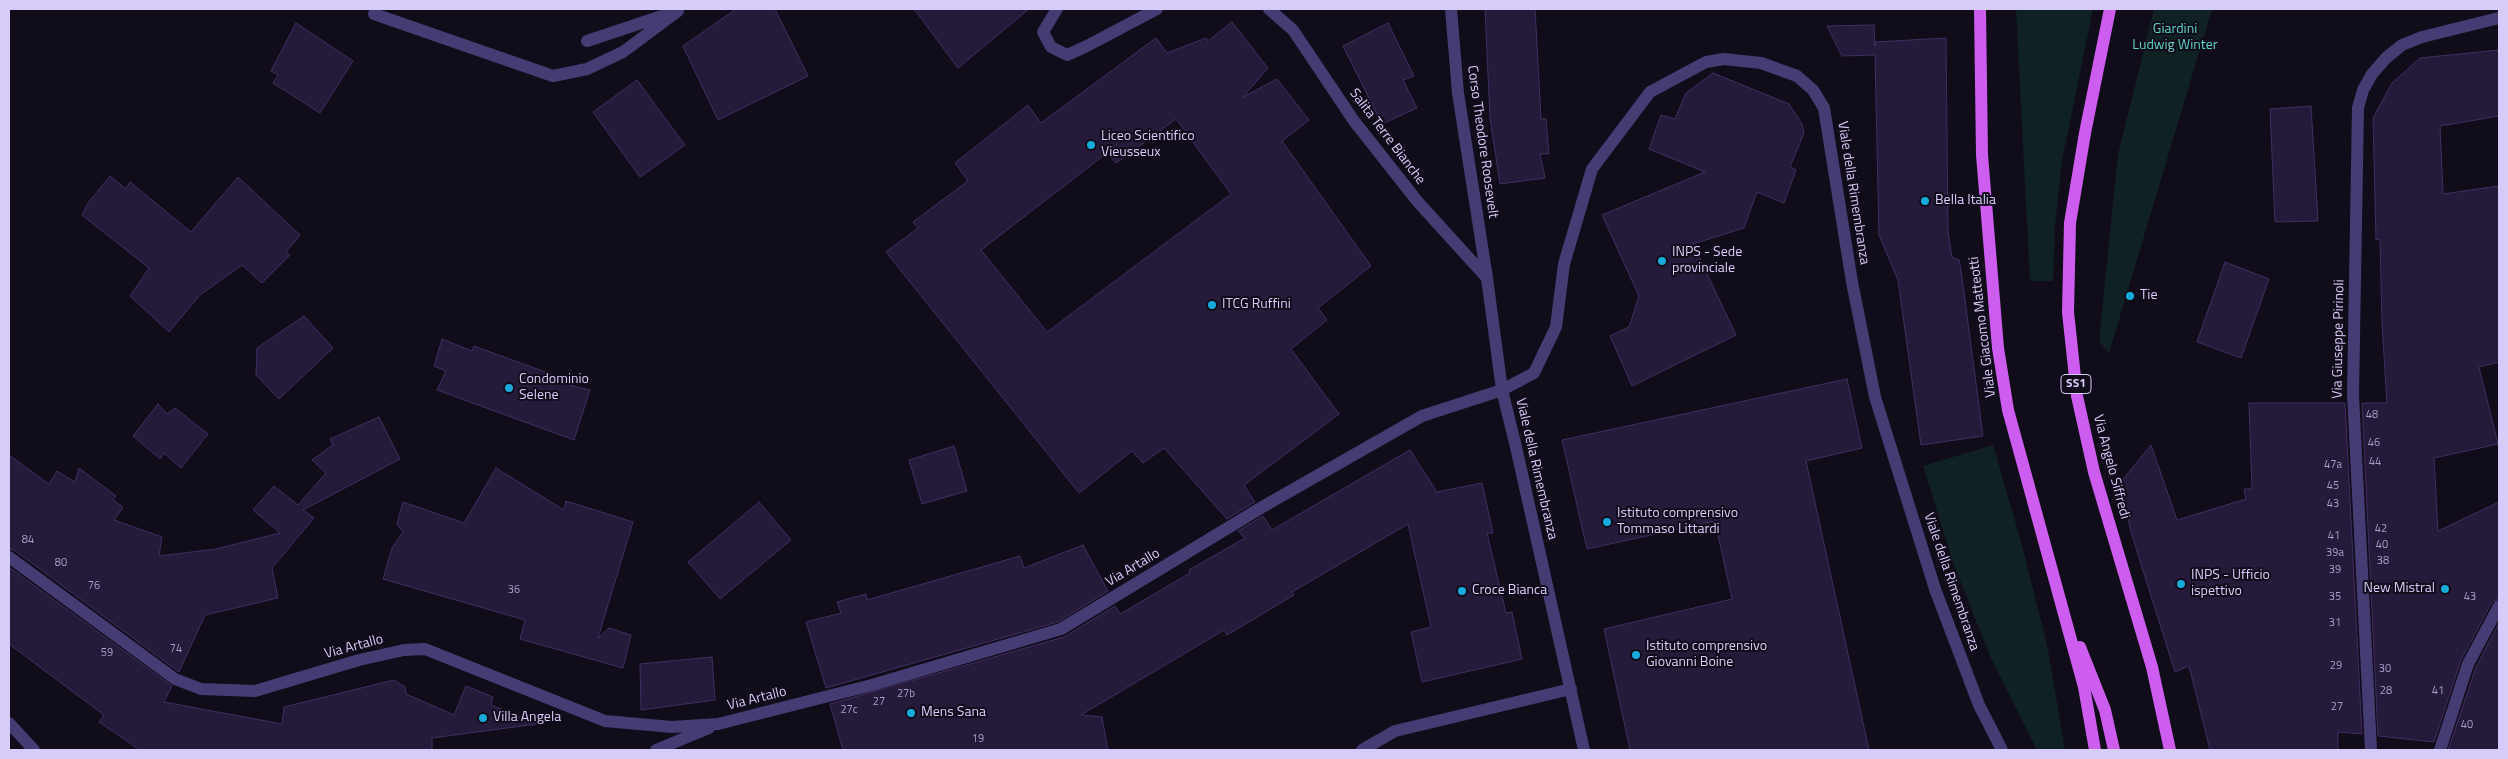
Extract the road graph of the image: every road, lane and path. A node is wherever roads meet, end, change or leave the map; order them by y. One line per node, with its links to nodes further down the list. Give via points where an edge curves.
1 (1057, 9): 2 (street, via 1043,32 1051,47 1067,55)
2 (1157, 9)
3 (1270, 9): 11 (street, Salita Terre Bianche, via 1292,30 1354,121 1418,202)
4 (1451, 9): 11 (street, Corso Theodore Roosevelt, via 1458,93)
5 (1980, 9): 14 (main road, Viale Giacomo Matteotti, via 1983,162 1998,348 2008,410)
6 (2110, 9): 26 (main road, Via Angelo Siffredi / SS1, via 2070,223 2068,312 2077,396 2094,472 2152,667)
7 (680, 10): 8 (street, via 623,52 587,69 553,76); 10 (street)
8 (374, 14)
9 (2499, 18): 27 (street, Via Giuseppe Pirinoli, via 2402,45 2372,74 2358,108 2353,395)
10 (587, 41)
11 (1487, 278): 12 (street, Corso Theodore Roosevelt)
12 (1502, 390): 16 (street, Viale della Rimembranza); 18 (street, Via Artallo, via 1422,416 1264,506 1061,629 872,685); 23 (street, Viale della Rimembranza, via 1534,373 1556,327 1564,264 1592,169 1650,92 1706,62 1724,59 1761,63 1797,76 1813,90 1824,108 1852,282 1878,406 1935,589 1979,706)
13 (9, 557): 18 (street, Via Artallo, via 175,678 201,689 256,690 359,660 425,649 605,721 672,727)
14 (2059, 591): 24 (main road, Viale Giacomo Matteotti, via 2084,687); 25 (main road, via 2105,710)
15 (2499, 606): 28 (street, via 2468,664)
16 (1571, 689): 21 (street, via 1395,731); 22 (street, Viale della Rimembranza)
17 (9, 723): 19 (street)
18 (718, 724): 20 (street)
19 (34, 750)
20 (656, 750)
21 (1362, 750)
22 (1584, 750)
23 (2002, 750)
24 (2095, 750)
25 (2114, 750)
26 (2170, 750)
27 (2371, 750)
28 (2440, 750)

